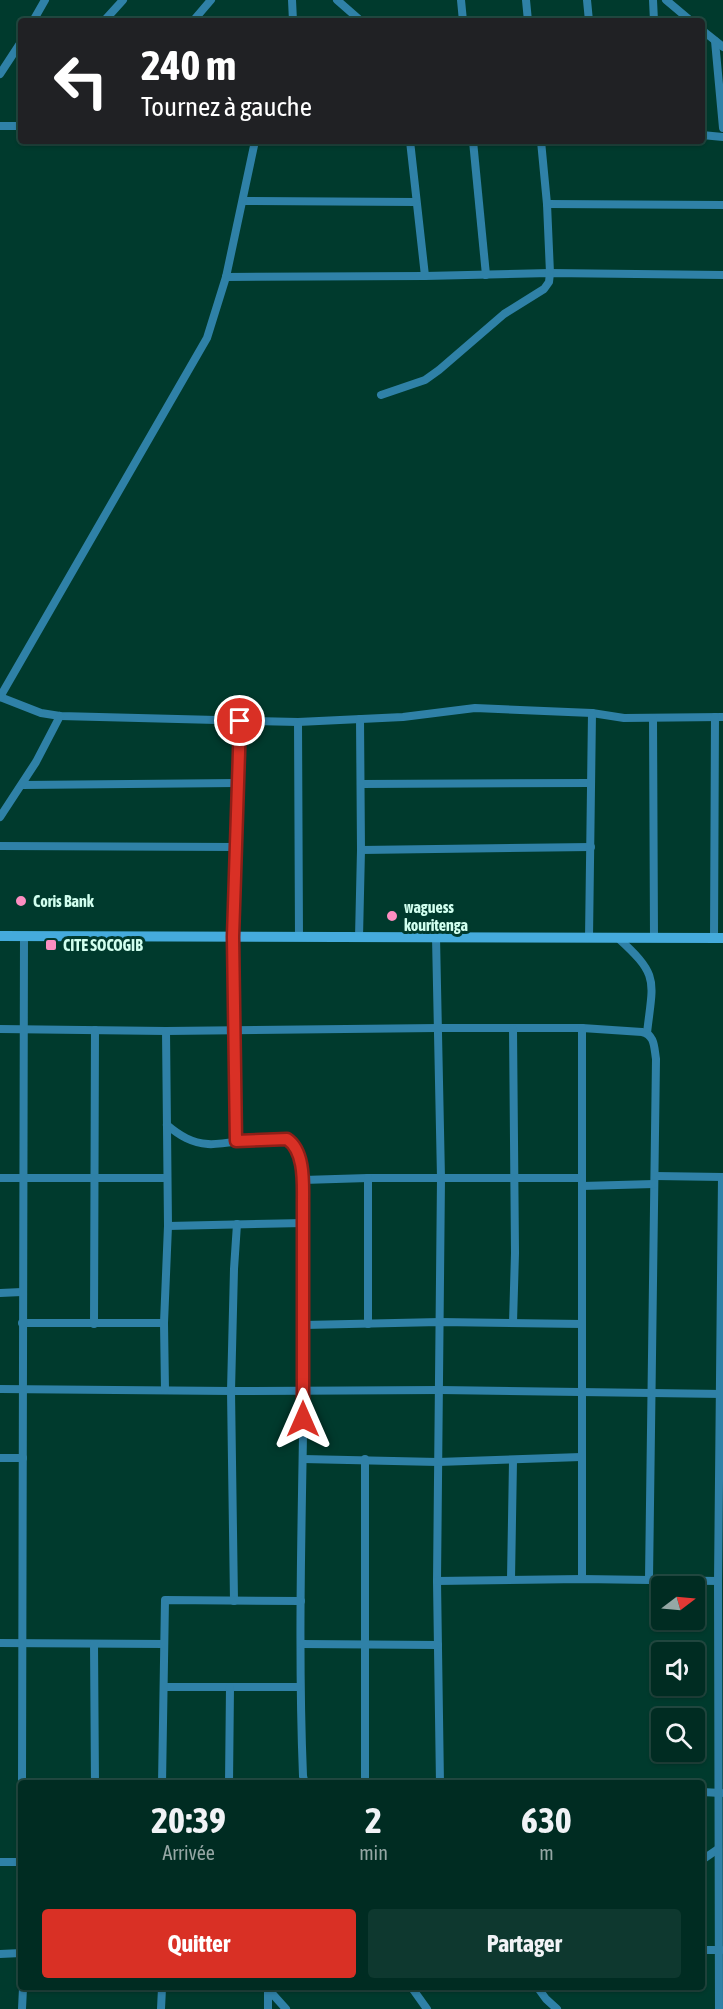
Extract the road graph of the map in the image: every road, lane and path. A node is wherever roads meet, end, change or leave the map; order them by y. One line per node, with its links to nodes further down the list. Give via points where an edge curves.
1 (45, 0): 11 (street)
2 (123, 0): 12 (street)
3 (211, 0): 13 (street)
4 (292, 0): 14 (street)
5 (336, 0): 15 (street)
6 (461, 0): 16 (street)
7 (526, 0): 17 (street)
8 (587, 0): 18 (street)
9 (653, 0): 19 (street)
10 (666, 0): 20 (street)
11 (35, 18)
12 (107, 18)
13 (196, 18)
14 (293, 18)
15 (357, 18)
16 (463, 18)
17 (528, 18)
18 (589, 18)
19 (654, 18)
20 (687, 18)
21 (705, 32): 22 (street)
22 (715, 40): 23 (street); 28 (street)
23 (723, 47)
24 (18, 50): 25 (street)
25 (0, 74)
26 (0, 126): 27 (street)
27 (18, 126)
28 (723, 128)
29 (705, 135): 30 (street)
30 (723, 137)
31 (254, 144): 35 (street)
32 (410, 144): 36 (street)
33 (473, 144): 40 (street)
34 (541, 144): 37 (street)
35 (243, 201): 36 (street); 43 (street)
36 (416, 202): 42 (street)
37 (547, 204): 38 (street); 39 (street)
38 (723, 205)
39 (550, 273): 40 (street); 41 (street); 44 (street, via 544,289 504,314 439,370 425,380)
40 (486, 275): 42 (street)
41 (723, 275)
42 (424, 276): 43 (street)
43 (226, 277): 45 (street, via 207,338)
44 (381, 395)
45 (0, 697): 47 (street)
46 (592, 713): 49 (street, via 475,708); 50 (street); 54 (street)
47 (60, 716): 51 (street); 56 (street)
48 (719, 717): 50 (street); 57 (street)
49 (360, 718): 52 (street); 55 (street)
50 (653, 718): 71 (street)
51 (240, 721): 52 (street); 53 (street)
52 (298, 722): 66 (street)
53 (237, 783): 56 (street); 60 (street)
54 (591, 783): 55 (street); 61 (street)
55 (361, 784): 62 (street)
56 (22, 785): 58 (street)
57 (719, 791): 72 (street)
58 (0, 817)
59 (0, 846): 60 (street)
60 (236, 847): 65 (street)
61 (591, 847): 62 (street); 69 (street)
62 (362, 850): 67 (street)
63 (0, 936): 64 (street)
64 (24, 936): 65 (street); 73 (street)
65 (233, 937): 66 (street); 80 (street)
66 (299, 937): 67 (street)
67 (359, 937): 68 (street)
68 (436, 937): 69 (street); 74 (street)
69 (589, 938): 70 (street)
70 (618, 938): 71 (street); 81 (street, via 639,956 651,975)
71 (654, 938): 72 (street)
72 (718, 938)
73 (25, 1028): 76 (street); 78 (street); 86 (street)
74 (437, 1028): 77 (street); 80 (street); 90 (street)
75 (582, 1028): 77 (street); 81 (street); 94 (street)
76 (0, 1029)
77 (513, 1029): 91 (street)
78 (95, 1030): 79 (street); 87 (street)
79 (166, 1031): 80 (street); 82 (street)
80 (234, 1031): 83 (street)
81 (647, 1033): 93 (street, via 653,1040 656,1059)
82 (167, 1125): 83 (street, via 196,1142); 88 (street)
83 (236, 1141): 92 (street, via 287,1139 296,1149)
84 (722, 1177): 93 (street); 108 (street)
85 (0, 1178): 86 (street)
86 (23, 1178): 87 (street); 98 (street)
87 (94, 1178): 88 (street); 104 (street)
88 (167, 1178): 97 (street)
89 (368, 1178): 90 (street); 92 (street); 106 (street)
90 (441, 1178): 91 (street); 102 (street)
91 (514, 1179): 94 (street); 103 (street)
92 (303, 1180): 95 (street)
93 (654, 1180): 94 (street); 116 (street)
94 (582, 1182): 107 (street)
95 (304, 1223): 96 (street); 105 (street)
96 (237, 1224): 97 (street); 113 (street)
97 (168, 1226): 101 (street)
98 (22, 1292): 99 (street); 100 (street)
99 (0, 1293)
100 (22, 1323): 104 (street); 110 (street)
101 (165, 1323): 104 (street); 111 (street)
102 (440, 1323): 103 (street); 106 (street); 112 (street)
103 (513, 1323): 107 (street)
104 (94, 1324)
105 (304, 1324): 106 (street); 114 (street)
106 (368, 1324)
107 (582, 1324): 115 (street)
108 (722, 1325): 117 (street)
109 (0, 1389): 110 (street)
110 (23, 1389): 111 (street); 120 (street)
111 (165, 1390): 113 (street)
112 (440, 1390): 114 (street); 115 (street); 124 (street)
113 (231, 1391): 114 (street); 131 (street)
114 (303, 1391): 121 (street)
115 (583, 1392): 116 (street); 118 (street)
116 (650, 1393): 117 (street); 128 (street)
117 (721, 1394): 125 (street)
118 (581, 1457): 123 (street); 127 (street)
119 (0, 1458): 120 (street)
120 (22, 1458): 134 (street)
121 (303, 1459): 122 (street); 132 (street)
122 (365, 1460): 124 (street); 138 (street)
123 (513, 1461): 124 (street); 126 (street)
124 (438, 1462): 129 (street)
125 (721, 1497): 130 (street)
126 (511, 1579): 127 (street); 129 (street)
127 (582, 1579): 128 (street)
128 (649, 1579): 130 (street)
129 (437, 1581): 140 (street)
130 (718, 1581): 139 (street)
131 (234, 1601): 132 (street); 136 (street, via 165,1600)
132 (301, 1601): 137 (street)
133 (0, 1643): 134 (street)
134 (22, 1644): 135 (street); 144 (street)
135 (94, 1644): 136 (street); 145 (street)
136 (164, 1644): 141 (street)
137 (301, 1644): 138 (street); 143 (street)
138 (365, 1644): 140 (street); 149 (street)
139 (721, 1644): 152 (street)
140 (438, 1645): 150 (street)
141 (164, 1687): 142 (street); 146 (street)
142 (230, 1687): 143 (street); 147 (street)
143 (299, 1687): 148 (street)
144 (22, 1780)
145 (95, 1780)
146 (162, 1780)
147 (229, 1780)
148 (304, 1780)
149 (365, 1780)
150 (440, 1780)
151 (705, 1792): 152 (street)
152 (720, 1793): 153 (street)
153 (718, 1849): 154 (street); 158 (street)
154 (705, 1858)
155 (0, 1862): 156 (street)
156 (18, 1862)
157 (705, 1950): 158 (street)
158 (721, 1950): 173 (street)
159 (18, 1953): 160 (street)
160 (0, 1954)
161 (23, 1990): 167 (street)
162 (162, 1990): 168 (street)
163 (268, 1990): 169 (street)
164 (270, 1990): 170 (street)
165 (413, 1990): 171 (street)
166 (539, 1990): 172 (street)
167 (22, 2009)
168 (161, 2009)
169 (268, 2009)
170 (286, 2009)
171 (427, 2009)
172 (557, 2009)
173 (719, 2009)

